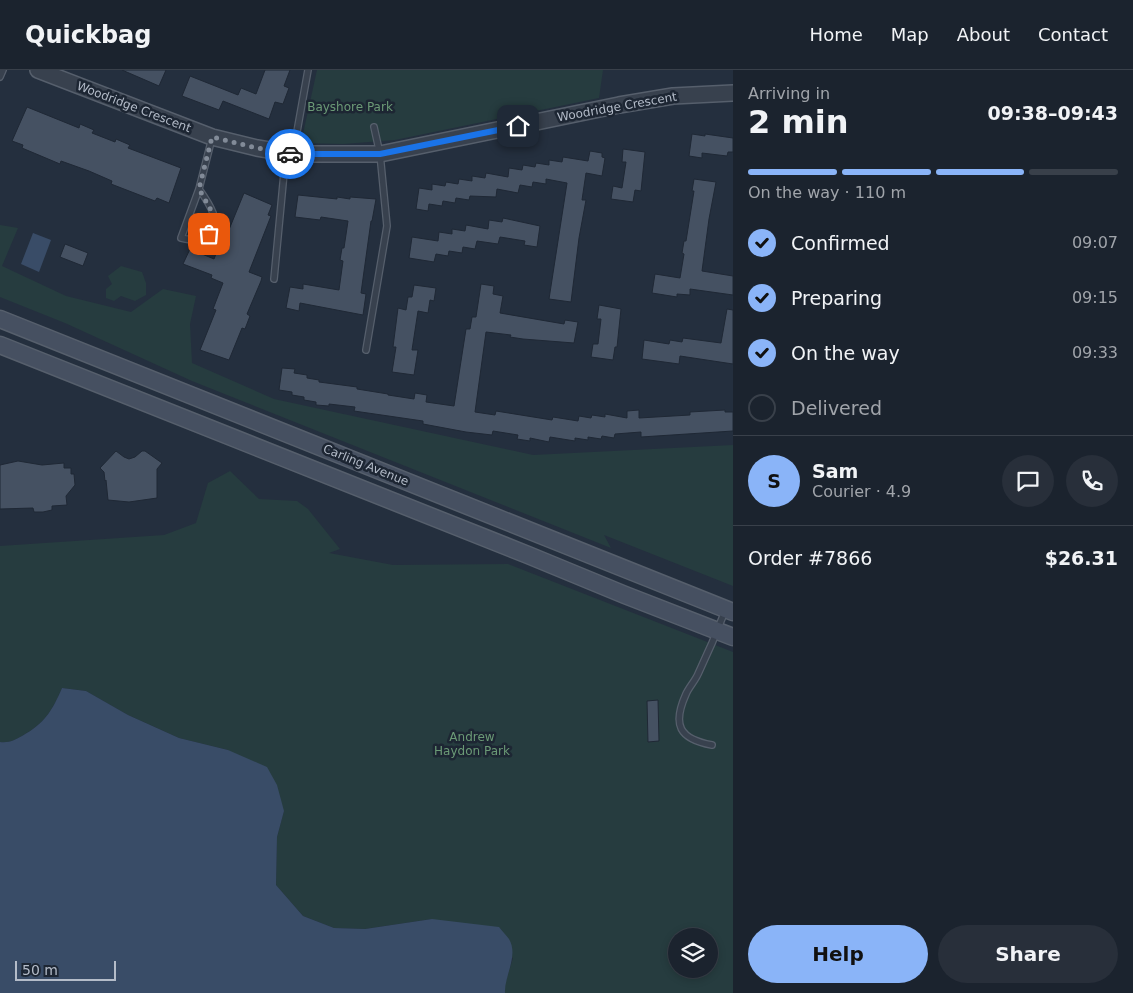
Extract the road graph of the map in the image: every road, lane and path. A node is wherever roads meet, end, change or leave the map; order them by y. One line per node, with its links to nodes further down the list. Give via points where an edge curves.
1 (3, 70): 4 (lane)
2 (38, 70): 7 (street, Woodridge Crescent)
3 (308, 70): 8 (lane)
4 (0, 77)
5 (733, 93): 9 (street, Woodridge Crescent, via 674,96 619,104)
6 (374, 127): 9 (lane)
7 (212, 137): 8 (street, Woodridge Crescent); 10 (lane)
8 (293, 154): 9 (street, Woodridge Crescent); 11 (lane, via 284,173)
9 (380, 154): 15 (lane, via 387,226)
10 (199, 189): 10 (lane, via 181,238 194,241 203,240 214,223 212,212)
11 (274, 279)
12 (0, 319): 13 (main road, Carling Avenue)
13 (20, 326): 14 (main road); 16 (main road, Carling Avenue)
14 (4, 347): 17 (main road, Carling Avenue)
15 (366, 350)
16 (729, 610): 17 (lane)
17 (717, 631): 18 (main road, Carling Avenue); 19 (lane, via 679,713 679,723 686,735 695,742)
18 (733, 637)
19 (712, 745)

